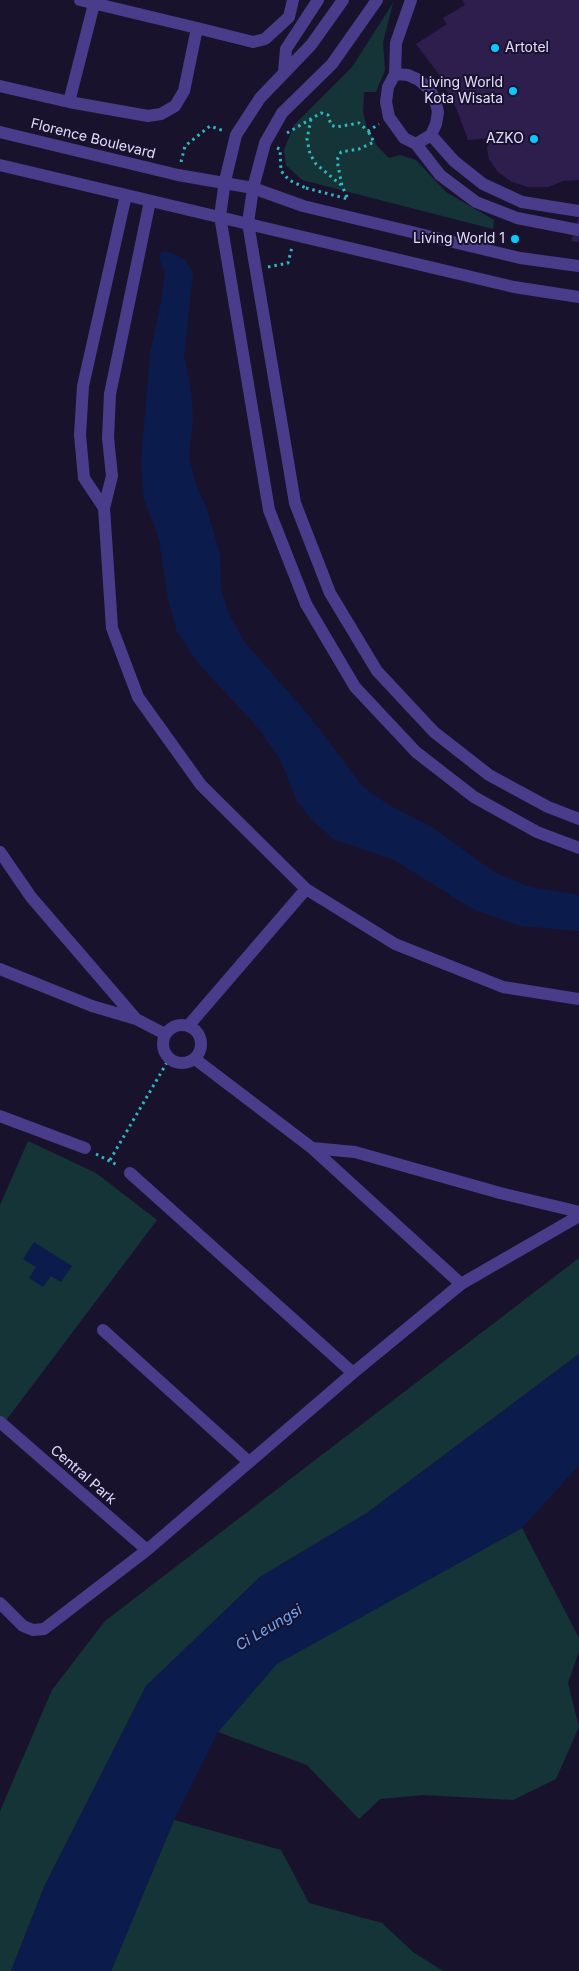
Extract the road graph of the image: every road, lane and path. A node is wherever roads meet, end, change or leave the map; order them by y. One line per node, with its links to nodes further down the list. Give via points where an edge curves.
1 (80, 0): 7 (street)
2 (293, 0): 8 (street, via 289,17 265,39 253,42)
3 (318, 0): 9 (street, via 286,50)
4 (343, 0): 9 (street, via 311,45)
5 (377, 0): 19 (street, via 332,64 282,113)
6 (411, 0): 10 (street, via 396,43)
7 (95, 2): 8 (street); 12 (street)
8 (197, 28): 12 (street, via 184,91 174,106 161,114 148,116)
9 (284, 72): 17 (street, via 260,98)
10 (395, 74): 13 (street, via 388,87); 18 (street, via 419,80 435,99 438,112)
11 (0, 86): 12 (street)
12 (69, 102)
13 (389, 117): 15 (path); 20 (street, via 404,138)
14 (311, 119): 15 (path, via 321,113 328,115 331,125 336,127 360,122); 21 (path, via 286,133); 25 (path, via 307,139 310,154 316,164)
15 (368, 131): 25 (path, via 374,142 339,155)
16 (0, 132): 23 (street, Florence Boulevard)
17 (236, 135): 23 (path, via 210,126 185,146); 24 (street)
18 (431, 135): 20 (street); 31 (street, via 454,161 483,184 522,202)
19 (265, 144): 21 (path); 26 (street)
20 (416, 144): 34 (street, via 440,175 476,202 517,218)
21 (280, 149): 27 (path, via 281,171 289,180)
22 (0, 165): 28 (street)
23 (178, 175): 24 (street, Florence Boulevard)
24 (225, 181): 26 (street, Florence Boulevard); 32 (street)
25 (342, 186): 27 (path, via 348,199)
26 (253, 188): 30 (street, Florence Boulevard); 33 (street)
27 (306, 188): 30 (path)
28 (126, 195): 29 (street); 39 (street, via 84,386 80,435 84,478)
29 (150, 201): 32 (street); 39 (street, via 110,394 108,438 112,476)
30 (303, 206): 36 (street, Florence Boulevard, via 520,258)
31 (579, 211)
32 (220, 216): 33 (street); 41 (street, via 269,510 306,604 355,687 416,752 474,797 537,832)
33 (248, 223): 35 (street); 37 (street)
34 (579, 230)
35 (296, 236): 37 (path, via 288,263); 38 (street, via 514,287)
36 (579, 266)
37 (256, 270): 40 (street, via 295,503 330,593 377,671 434,732 489,775 548,808)
38 (579, 297)
39 (104, 508): 43 (street, via 112,628 138,697 201,785)
40 (579, 819)
41 (579, 848)
42 (0, 852): 46 (street, via 36,904)
43 (306, 889): 45 (street, via 395,944 503,988); 47 (street)
44 (0, 969): 46 (street, via 92,1006)
45 (579, 999)
46 (136, 1019): 48 (street)
47 (189, 1025): 48 (street, via 176,1025); 50 (street, via 200,1034 202,1047)
48 (165, 1034): 49 (street, via 162,1047)
49 (169, 1059): 50 (street, via 182,1064); 54 (path)
50 (196, 1059): 53 (street)
51 (0, 1116): 52 (street)
52 (85, 1148): 54 (path)
53 (312, 1148): 56 (street, via 355,1152); 58 (street)
54 (110, 1160): 55 (path)
55 (130, 1173): 60 (street)
56 (579, 1212)
57 (579, 1216): 58 (street)
58 (461, 1284): 60 (street)
59 (103, 1330): 62 (street)
60 (353, 1372): 62 (street)
61 (0, 1422): 63 (street, Central Park)
62 (249, 1462): 63 (street)
63 (147, 1550): 64 (street, via 44,1629 33,1630 23,1626)
64 (0, 1603)

